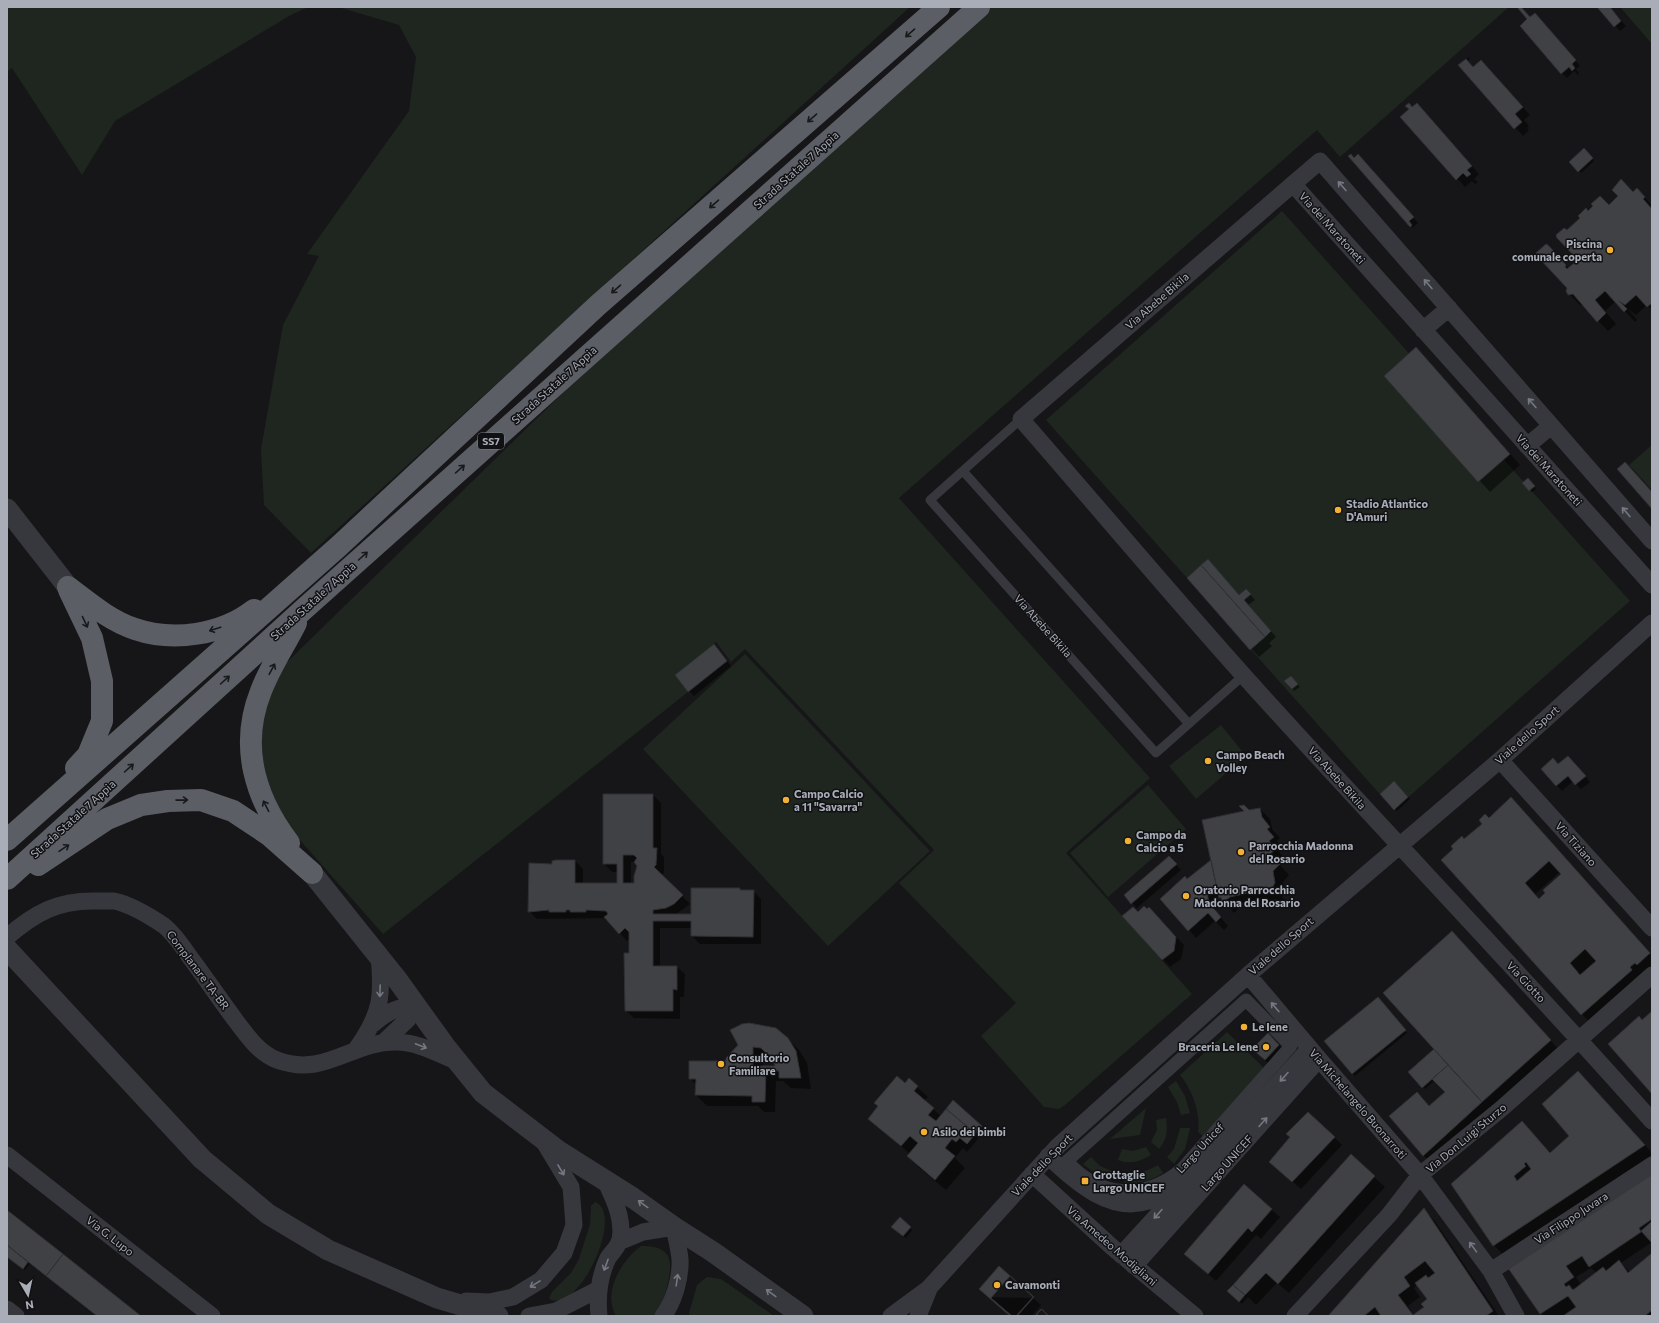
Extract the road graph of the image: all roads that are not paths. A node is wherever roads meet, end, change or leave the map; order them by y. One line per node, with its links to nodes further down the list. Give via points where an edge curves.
1 (939, 7): 12 (highway, SS7, one-way to 12, via 598,305)
2 (979, 7): 15 (highway, Strada Statale 7 Appia / SS7, one-way to 2)
3 (1293, 184): 4 (street, Via dei Maratoneti, one-way to 3, via 1320,161); 5 (street, Via dei Maratoneti); 6 (street, Via Abebe Bikila)
4 (1448, 308): 5 (street); 7 (street, Via dei Maratoneti, one-way to 4)
5 (1424, 330): 8 (street, Via dei Maratoneti)
6 (1021, 419): 9 (lane, Via Abebe Bikila); 17 (street, Via Abebe Bikila)
7 (1551, 426): 8 (street); 11 (street, Via dei Maratoneti, one-way to 7)
8 (1528, 446): 13 (street, Via dei Maratoneti)
9 (963, 471): 18 (lane); 18 (lane, Via Abebe Bikila, via 930,500 946,518 1156,753)
10 (7, 509): 14 (street)
11 (1652, 541)
12 (339, 546): 14 (highway, one-way to 14, via 304,568 251,612 232,623 196,635 165,635 135,629 99,610); 20 (highway, SS7)
13 (1652, 585)
14 (68, 587): 20 (highway, one-way to 20, via 92,638 102,681 102,721 88,755 61,785 33,810)
15 (304, 609): 22 (highway, one-way to 15, via 274,823 260,795 253,770 251,727 260,691); 23 (highway, Strada Statale 7 Appia / SS7, one-way to 15)
16 (1652, 623): 19 (street, Viale dello Sport)
17 (1244, 675): 18 (lane, Via Abebe Bikila); 21 (street, Via Abebe Bikila)
18 (1189, 724)
19 (1500, 760): 21 (street, Viale dello Sport); 25 (street, Via Tiziano)
20 (11, 837)
21 (1398, 845): 29 (street, Viale dello Sport); 33 (street, Via Giotto)
22 (312, 873): 24 (highway, one-way to 22, via 51,857 107,818 141,805 168,801 201,800 233,811 269,835); 28 (street)
23 (7, 879)
24 (7, 883)
25 (1652, 928)
26 (7, 937): 35 (street, Complanare TA-BR, via 28,919 53,907 80,900 115,902 141,912 164,926 181,945 254,1045 276,1060 297,1066 315,1065 338,1059)
27 (7, 949): 55 (street, via 202,1159 268,1214 328,1250)
28 (379, 956): 31 (street); 32 (street, one-way to 32, via 380,996)
29 (1248, 975): 36 (street, Via Michelangelo Buonarroti, one-way to 29); 42 (street, Viale dello Sport)
30 (1652, 975): 33 (street, Via Don Luigi Sturzo)
31 (416, 1006): 32 (street, via 392,1010); 34 (street, via 408,1019); 37 (street)
32 (373, 1024): 35 (street)
33 (1579, 1039): 39 (street, Via Giotto); 45 (street, Via Don Luigi Sturzo, via 1501,1109)
34 (383, 1043): 35 (street); 37 (street, one-way to 37, via 414,1044)
35 (357, 1048)
36 (1314, 1054): 45 (street, Via Michelangelo Buonarroti); 46 (street, Largo UNICEF, one-way to 46); 51 (street, Largo UNICEF, one-way to 36)
37 (456, 1060): 40 (street, via 483,1093)
38 (1172, 1066): 38 (street, Largo Unicef, via 1067,1160 1075,1169 1094,1183 1116,1190 1140,1190 1163,1183 1182,1169 1291,1046 1246,1000)
39 (1652, 1121)
40 (540, 1137): 47 (street); 55 (street, one-way to 55, via 571,1187 574,1225 564,1253 541,1280 513,1297 489,1302)
41 (7, 1156): 59 (street, Via G. Lupo)
42 (1048, 1156): 44 (street, Viale dello Sport); 46 (street, Largo UNICEF, via 1090,1190 1107,1200 1129,1204 1149,1202)
43 (1652, 1165): 52 (street, Via Filippo Juvara)
44 (1032, 1174): 50 (street, Via Amedeo Modigliani); 53 (street, Viale dello Sport)
45 (1420, 1175): 52 (street, Via Michelangelo Buonarroti, one-way to 45); 68 (street, Via Don Luigi Sturzo, via 1389,1215)
46 (1192, 1178): 50 (street, Largo UNICEF, one-way to 50)
47 (605, 1180): 48 (street, one-way to 47); 49 (street, via 616,1204 621,1228)
48 (674, 1227): 49 (street, via 643,1232); 63 (street, one-way to 48, via 676,1288 680,1260); 64 (street, one-way to 48)
49 (619, 1242): 54 (street, one-way to 54, via 608,1259)
50 (1121, 1255): 51 (street, Via Amedeo Modigliani)
51 (1134, 1266): 67 (street, Via Amedeo Modigliani)
52 (1490, 1271): 57 (street, Via Michelangelo Buonarroti)
53 (929, 1288): 65 (street, Viale dello Sport); 66 (street, Viale dello Sport)
54 (597, 1290): 61 (street, via 556,1310); 62 (street)
55 (437, 1298): 60 (street)
56 (7, 1309): 58 (street)
57 (1513, 1315)
58 (16, 1316)
59 (212, 1316)
60 (498, 1316)
61 (529, 1316)
62 (599, 1316)
63 (663, 1316)
64 (803, 1316)
65 (891, 1316)
66 (918, 1316)
67 (1194, 1316)
68 (1295, 1316)

